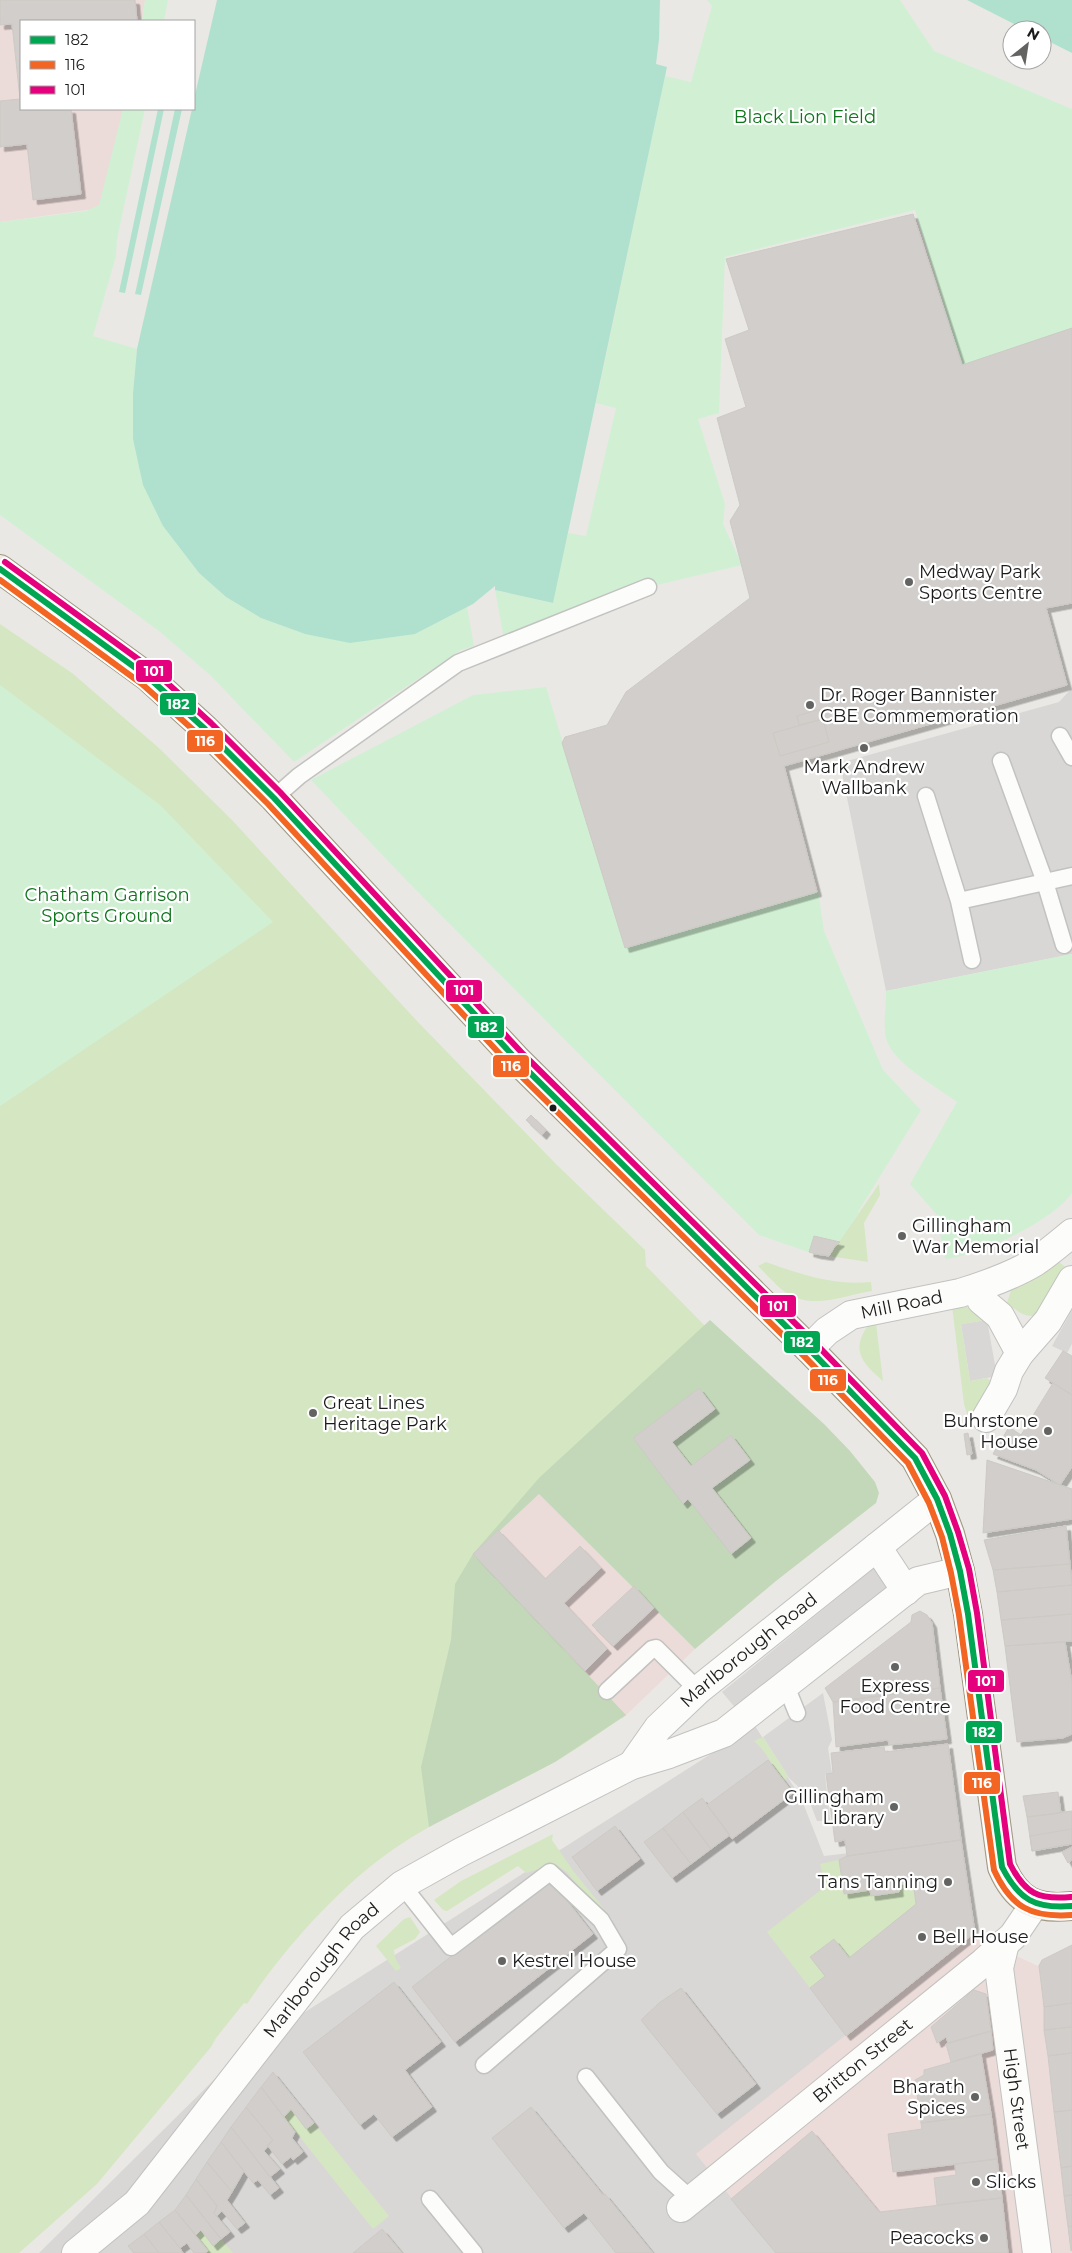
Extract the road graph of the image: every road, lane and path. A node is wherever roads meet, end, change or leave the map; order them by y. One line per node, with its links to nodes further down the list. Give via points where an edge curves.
1 (0, 568): 7 (main road, via 148,678)
2 (648, 587): 7 (lane, via 458,663)
3 (1060, 736): 4 (lane)
4 (1072, 757)
5 (1001, 762): 9 (lane)
6 (926, 796): 10 (lane)
7 (274, 798): 16 (main road, via 517,1060)
8 (1072, 876): 9 (lane)
9 (1045, 882): 10 (lane); 11 (lane)
10 (959, 901): 12 (lane)
11 (1064, 945)
12 (972, 960)
13 (1072, 1233): 15 (street, Mill Road, via 1019,1271)
14 (1072, 1280): 17 (street, via 1048,1321)
15 (977, 1288): 16 (street, Mill Road, via 852,1315 827,1331); 17 (street, via 981,1300 1000,1316)
16 (809, 1349): 19 (main road, via 915,1458)
17 (1020, 1353): 18 (street)
18 (986, 1418)
19 (937, 1500): 20 (street, Marlborough Road); 21 (main road)
20 (877, 1547): 22 (street); 24 (street, Marlborough Road)
21 (960, 1571): 22 (street, Marlborough Road, via 918,1581); 29 (main road, via 1002,1867 1016,1890)
22 (906, 1591): 23 (street, Marlborough Road)
23 (786, 1686): 26 (lane); 27 (street, Marlborough Road, via 724,1733)
24 (698, 1690): 25 (lane, via 656,1648); 27 (street, Marlborough Road, via 658,1728)
25 (607, 1691)
26 (797, 1713)
27 (632, 1765): 28 (street, Marlborough Road)
28 (402, 1885): 32 (lane, via 451,1947 550,1872 601,1920 618,1948); 36 (street, Marlborough Road, via 352,1927 137,2203)
29 (1034, 1905): 30 (main road); 31 (street, Britton Street)
30 (1072, 1906)
31 (1005, 1944): 35 (street, Britton Street); 38 (street, High Street, via 999,1968)
32 (484, 2065)
33 (586, 2077): 35 (lane)
34 (430, 2199): 37 (lane)
35 (686, 2203)
36 (76, 2253)
37 (474, 2253)
38 (1037, 2253)

